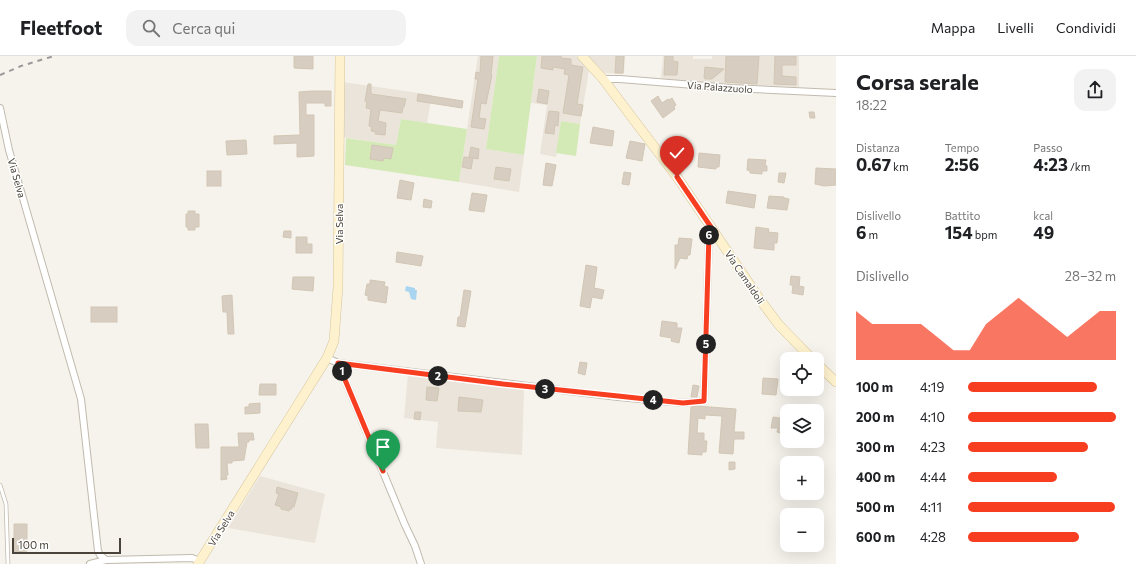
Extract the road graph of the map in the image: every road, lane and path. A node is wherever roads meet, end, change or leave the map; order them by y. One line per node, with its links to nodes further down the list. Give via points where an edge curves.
1 (340, 56): 8 (street, Via Selva, via 338,287 334,341)
2 (582, 56): 3 (street, Via Camaldoli)
3 (603, 79): 4 (street, Via Palazzuolo); 6 (street, Via Camaldoli, via 677,177)
4 (836, 93)
5 (0, 108): 13 (street, Via Selva, via 9,150 81,398 98,551)
6 (713, 230): 7 (street, Via Camaldoli, via 779,325); 9 (street, via 709,234 704,401 683,403)
7 (805, 352)
8 (327, 358): 9 (street); 14 (street, Via Selva)
9 (338, 363): 17 (street)
10 (824, 371): 11 (street)
11 (836, 382)
12 (0, 485): 15 (lane, via 6,504)
13 (106, 560): 14 (street, Via Selva, via 192,558); 16 (street)
14 (199, 562)
15 (8, 564)
16 (90, 564)
17 (421, 564)

